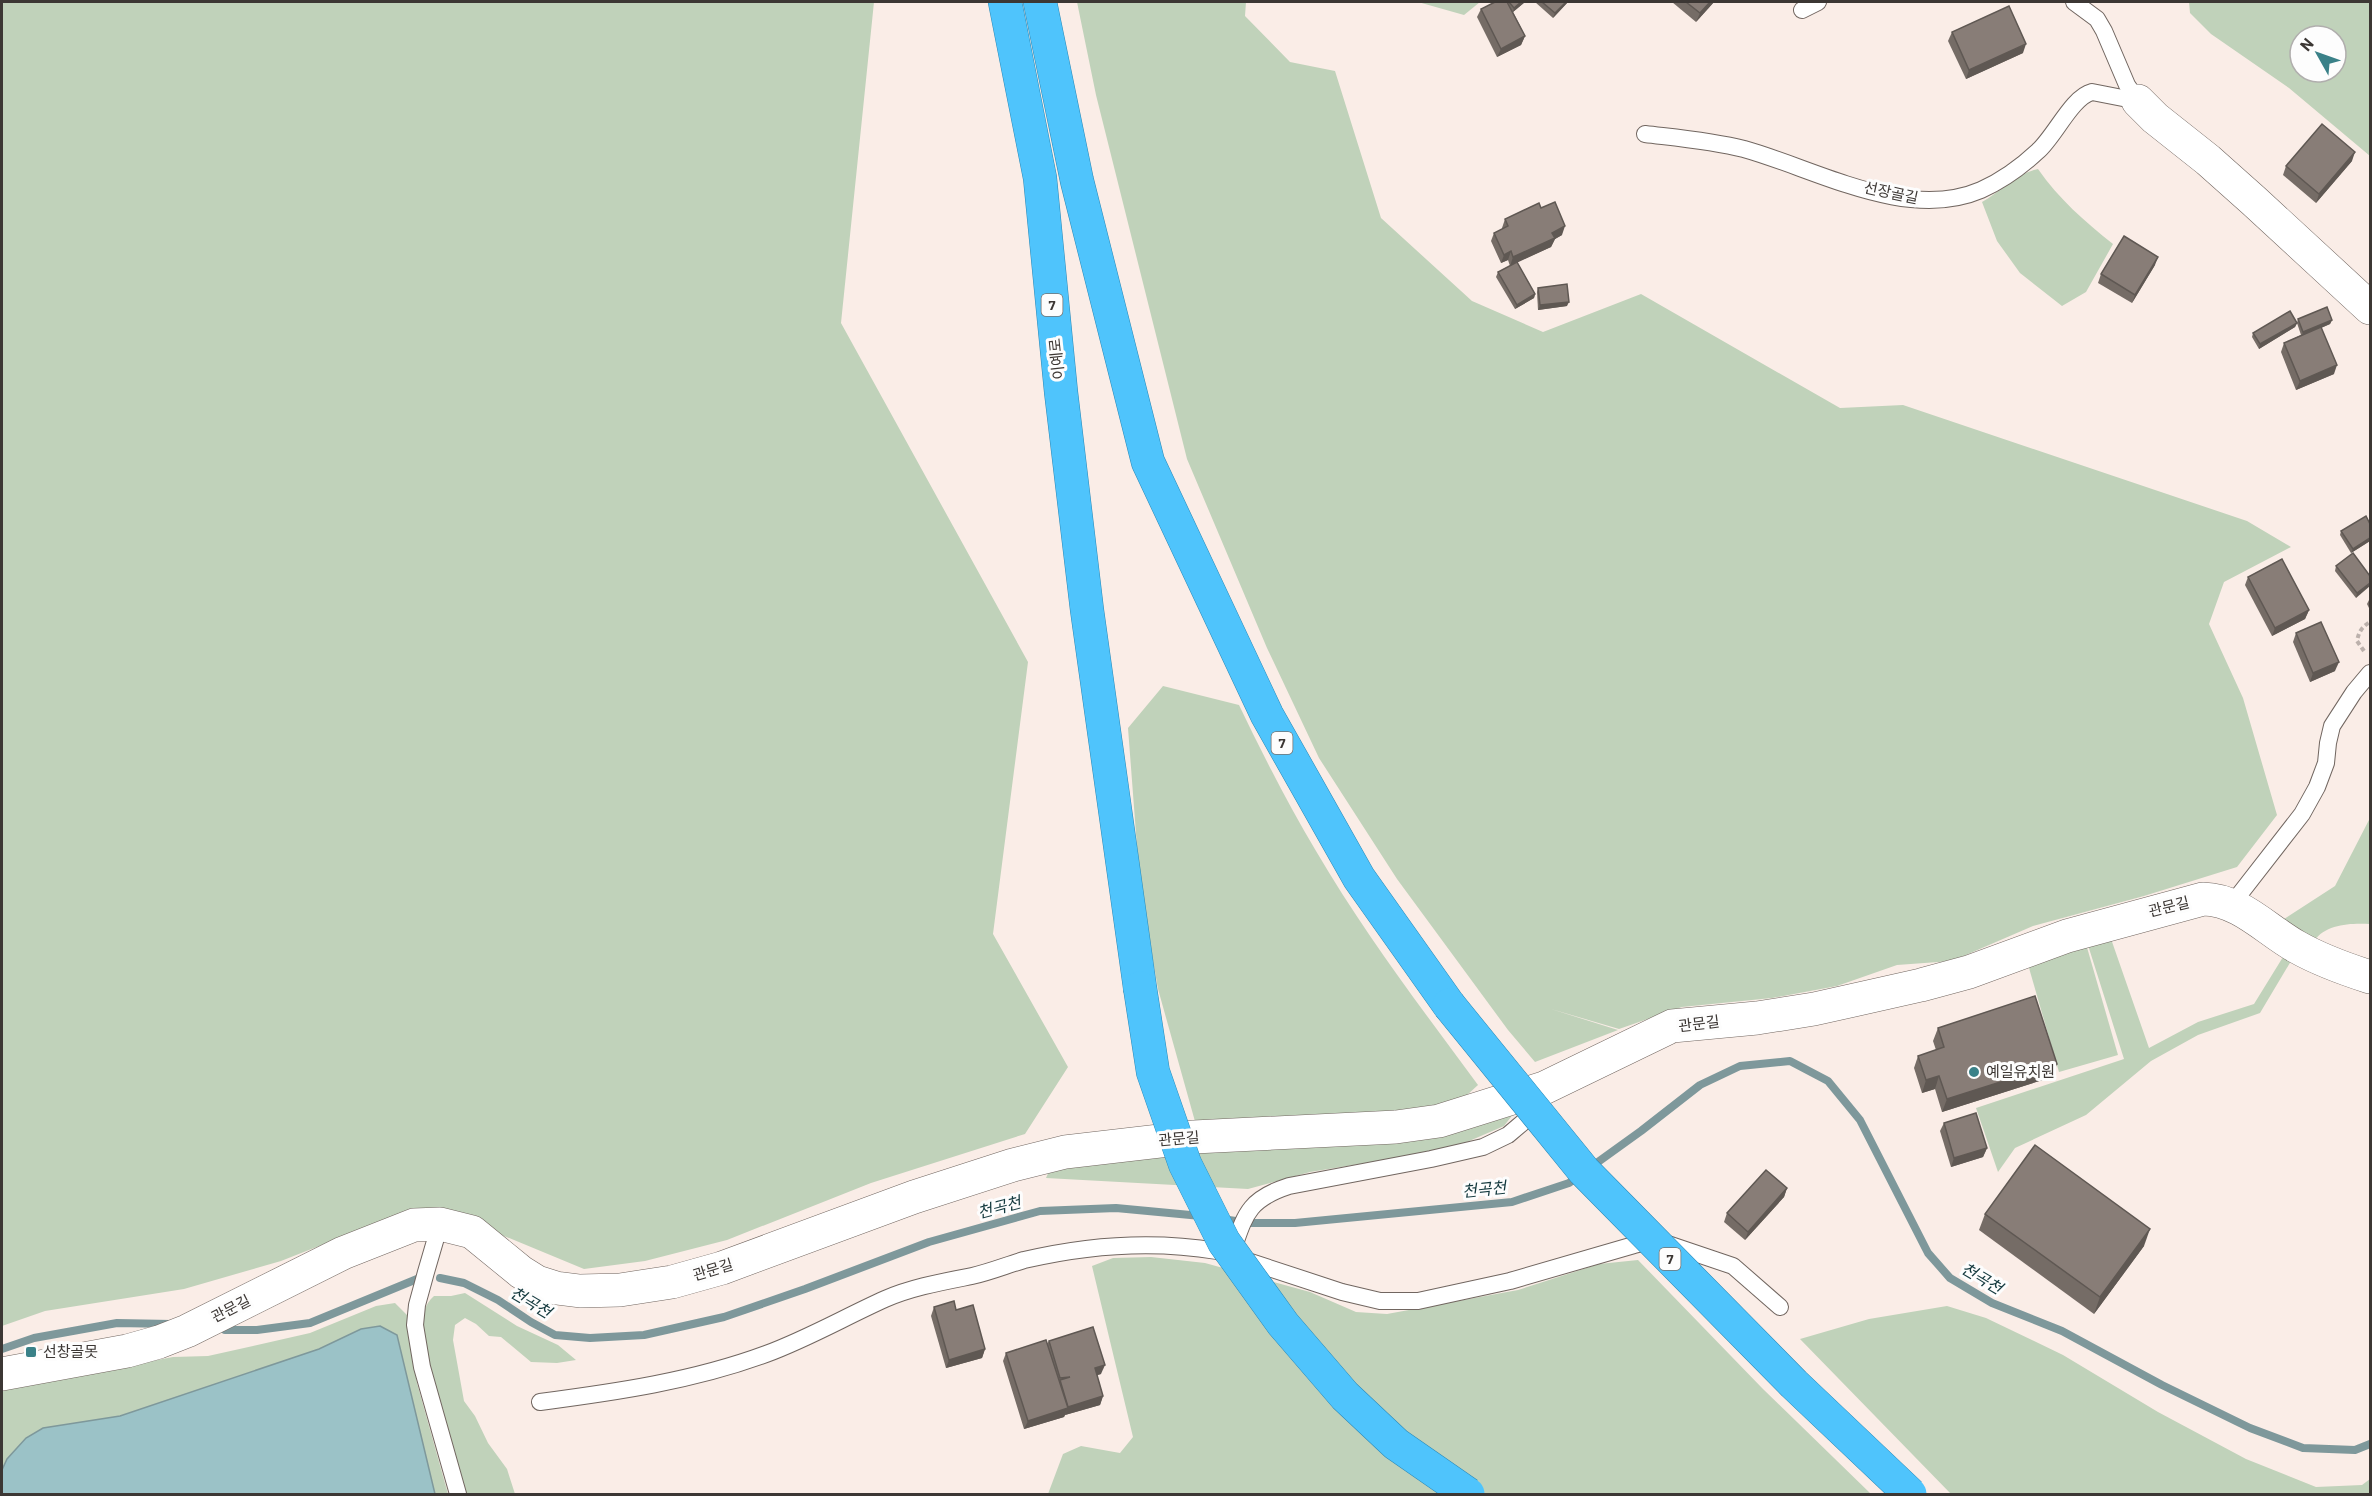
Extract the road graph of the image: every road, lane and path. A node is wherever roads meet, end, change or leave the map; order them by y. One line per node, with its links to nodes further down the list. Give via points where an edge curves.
1 (1005, 2): 21 (highway, 이예로 / 7, bridge, via 1040,178 1087,610 1153,1072 1185,1164 1224,1242 1283,1324 1345,1396 1396,1444)
2 (1040, 2): 22 (highway, 7, bridge, via 1077,182 1148,462 1267,715 1359,878 1449,1005 1584,1171 1794,1384)
3 (1818, 2): 5 (lane)
4 (2074, 2): 6 (lane, via 2097,19)
5 (1802, 10)
6 (2138, 101): 7 (lane, 선장골길, via 2092,92 2084,94 2076,99 2038,151 2008,173 1973,194 1935,200 1918,201 1866,189 1725,145); 8 (street)
7 (1645, 134)
8 (2370, 308)
9 (2370, 622): 10 (path, via 2357,641)
10 (2366, 655)
11 (2370, 673): 12 (lane, via 2332,726 2326,763 2302,814)
12 (2232, 904): 13 (street, 관문길, via 2296,947); 14 (street, 관문길, via 2203,899 2179,904 2067,936 1969,972 1814,1009 1672,1026)
13 (2370, 977)
14 (1578, 1072): 15 (street, 관문길, via 1544,1088 1439,1121 1396,1127 1194,1137 1065,1152 914,1197 722,1268 672,1282 620,1290 580,1292 537,1282 472,1232); 16 (lane, via 1527,1120 1483,1147 1270,1192 1257,1201 1243,1221)
15 (440, 1224): 18 (street, 관문길, via 414,1225 343,1253 159,1342); 20 (lane, via 415,1325 422,1368)
16 (1231, 1256): 17 (lane, via 1342,1292 1380,1301 1418,1301 1510,1281 1634,1245 1665,1243 1733,1266); 19 (lane, via 1172,1245 1063,1252 910,1290 814,1335 715,1371)
17 (1780, 1307)
18 (2, 1374)
19 (540, 1402)
20 (458, 1494)
21 (1468, 1494)
22 (1910, 1494)

